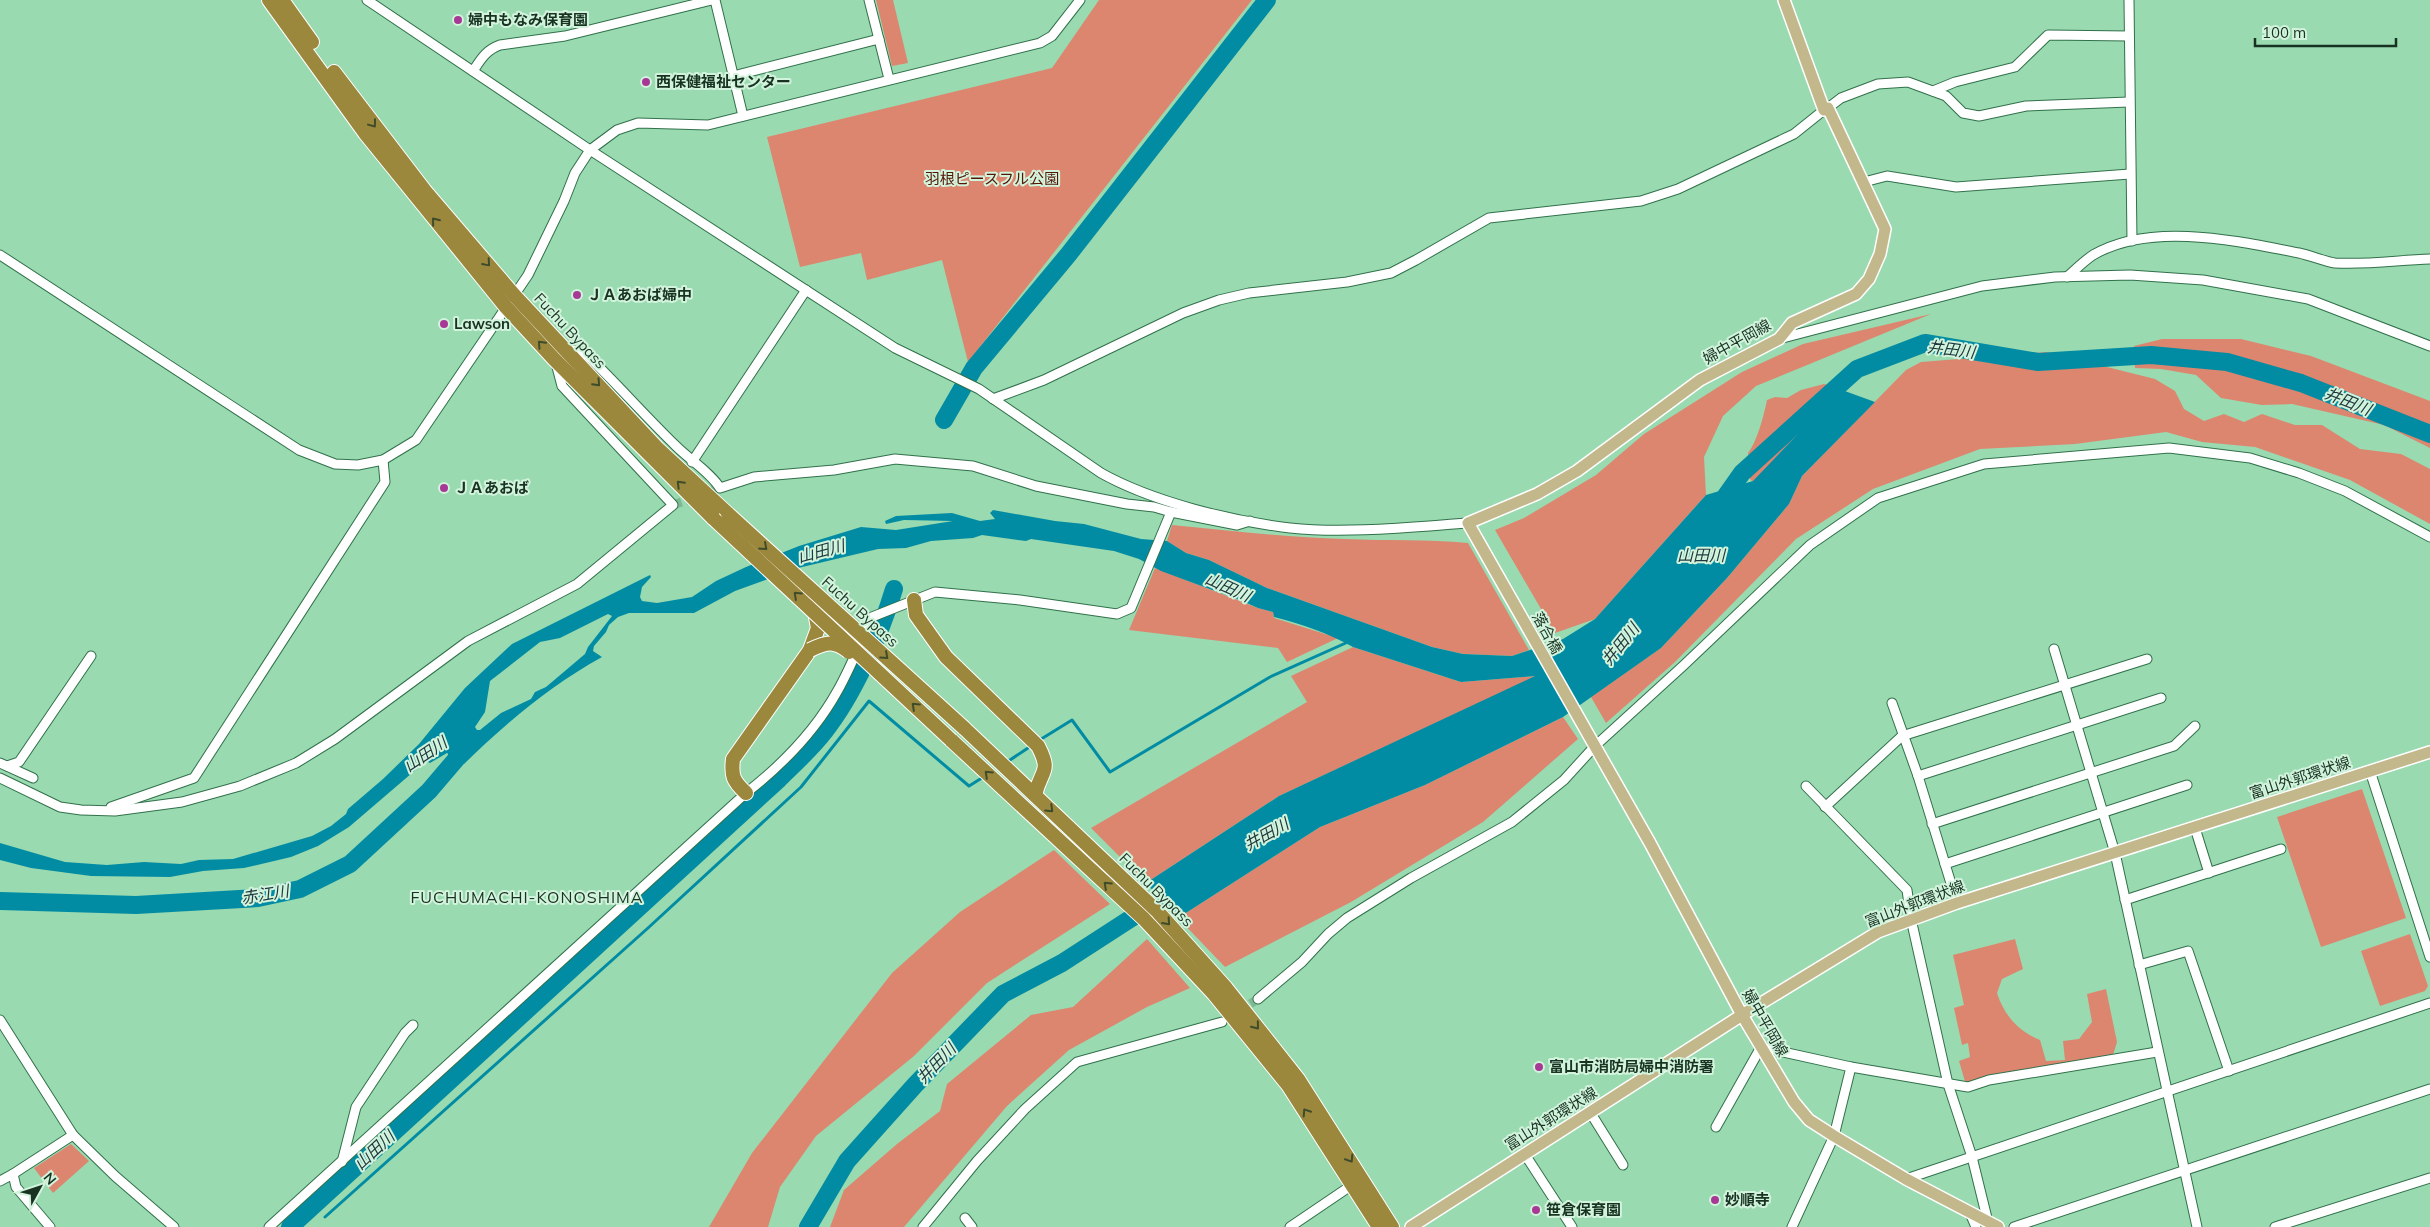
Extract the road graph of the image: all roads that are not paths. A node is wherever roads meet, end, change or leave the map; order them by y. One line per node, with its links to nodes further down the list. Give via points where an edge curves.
1 (269, 0): 27 (highway, Fuchu Bypass, one-way to 1, via 366,133)
2 (282, 0): 26 (highway, Fuchu Bypass, one-way to 26, via 425,191)
3 (367, 0): 11 (street)
4 (714, 0): 11 (street, via 565,36 500,45 483,56); 12 (street)
5 (869, 0): 10 (street)
6 (1080, 0): 13 (street, via 1052,36 1040,44)
7 (1784, 0): 16 (main road, 婦中平岡線)
8 (2129, 0): 9 (street)
9 (2129, 36): 14 (street, via 2048,35 2016,67 1955,82); 15 (street)
10 (879, 40): 12 (street); 13 (street)
11 (473, 71): 18 (street)
12 (733, 76): 17 (street)
13 (889, 79): 17 (street)
14 (1933, 91): 15 (street, via 1946,96 1963,113 1979,116 2026,106); 16 (street, via 1908,82 1878,84 1841,98)
15 (2129, 102): 19 (street)
16 (1826, 109): 20 (main road, 婦中平岡線); 32 (street, via 1794,134 1678,189 1641,201 1489,218 1391,273 1219,300 1183,313 1044,380)
17 (742, 116): 18 (street, via 708,125 638,123 617,130)
18 (590, 150): 25 (street); 26 (street, via 575,173 540,254)
19 (2130, 174): 20 (street, via 1956,187 1887,176); 21 (street)
20 (1864, 182): 28 (main road, 婦中平岡線, via 1885,229 1880,254 1869,279 1856,294 1792,323)
21 (2132, 241): 23 (street, via 2184,237 2229,241 2316,256 2333,263); 24 (street, via 2111,246 2092,256)
22 (0, 254): 33 (street, via 299,450 335,464)
23 (2430, 259)
24 (2067, 277): 28 (street, via 1982,286); 29 (street, via 2130,274 2203,280 2308,299)
25 (806, 290): 32 (street, via 896,348); 34 (street)
26 (514, 295): 27 (street); 30 (highway, Fuchu Bypass)
27 (506, 307): 31 (highway, Fuchu Bypass, one-way to 27); 33 (street, via 416,440)
28 (1779, 339): 37 (main road, 婦中平岡線, via 1700,380 1578,471)
29 (2430, 346)
30 (568, 352): 34 (street, via 577,350 588,356); 51 (highway, Fuchu Bypass, one-way to 51, bridge, via 658,449)
31 (554, 360): 40 (highway, Fuchu Bypass, one-way to 31, bridge, via 714,519); 67 (street, via 562,386 673,505 577,584 468,640 336,739 296,763 240,786 182,802 115,811)
32 (993, 399): 36 (street, via 1122,485 1170,502)
33 (383, 460): 67 (street, via 385,482 194,778)
34 (692, 462): 35 (street, via 720,488 754,478 834,470 894,459 923,460 973,466 1036,486 1154,507)
35 (1170, 515): 36 (street, via 1237,525); 39 (street, via 1131,608 1118,614 956,592 935,592)
36 (1250, 521): 37 (street, via 1290,528)
37 (1471, 528): 54 (main road, 落合橋)
38 (2430, 537): 54 (street, via 2345,491 2250,458 2169,448 1984,464 1878,498 1810,545)
39 (909, 602): 53 (highway, via 946,657); 64 (street, via 872,617 838,690 815,723 775,770)
40 (815, 612): 42 (highway, bridge, via 818,628); 46 (highway, Fuchu Bypass, bridge)
41 (2054, 649): 45 (street)
42 (810, 650): 46 (highway, bridge, via 829,642 838,644 877,678); 64 (highway, via 733,759 731,773 734,782)
43 (91, 656): 56 (street, via 19,762)
44 (2147, 659): 45 (street)
45 (2065, 685): 49 (street); 52 (street)
46 (901, 693): 80 (highway, Fuchu Bypass, one-way to 46, bridge)
47 (2162, 698): 49 (street)
48 (1892, 703): 52 (street)
49 (2078, 725): 58 (street); 59 (street)
50 (2195, 726): 58 (street, via 2174,746)
51 (964, 728): 53 (highway, via 1023,774 1038,770); 65 (highway, Fuchu Bypass)
52 (1902, 736): 59 (street); 66 (street)
53 (1038, 746): 65 (highway, via 1046,770)
54 (1594, 748): 81 (street, via 1564,780 1512,822 1347,918); 83 (main road, 婦中平岡線, via 1650,843)
55 (2430, 752): 57 (main road, 富山外郭環状線)
56 (3, 765): 61 (street)
57 (2370, 771): 70 (main road, 富山外郭環状線); 78 (street)
58 (2091, 772): 68 (street); 69 (street)
59 (1918, 776): 69 (street)
60 (0, 778): 67 (street, via 60,806)
61 (33, 778)
62 (2187, 785): 68 (street)
63 (1806, 786): 66 (street)
64 (746, 793): 100 (street)
65 (1035, 795): 80 (highway, Fuchu Bypass, one-way to 80, via 1158,912)
66 (1825, 807): 77 (street, via 1907,890)
67 (99, 810)
68 (2103, 812): 72 (street); 73 (street)
69 (1932, 824): 73 (street)
70 (2195, 828): 72 (main road, 富山外郭環状線); 74 (street)
71 (2281, 849): 74 (street)
72 (2115, 853): 75 (street); 76 (main road, 富山外郭環状線)
73 (1945, 864): 76 (street)
74 (2209, 873): 75 (street)
75 (2125, 900): 79 (street)
76 (1957, 903): 77 (main road, 富山外郭環状線)
77 (1911, 919): 83 (main road, 富山外郭環状線, via 1863,940); 91 (street)
78 (2430, 957)
79 (2138, 965): 88 (street); 90 (street, via 2188,950)
80 (1220, 991): 107 (highway, Fuchu Bypass, one-way to 80, via 1288,1085); 118 (highway, Fuchu Bypass, one-way to 118, via 1298,1079)
81 (1258, 999)
82 (2430, 1004): 90 (street)
83 (1742, 1015): 87 (main road, 婦中平岡線); 94 (main road, 富山外郭環状線)
84 (0, 1020): 96 (street)
85 (1222, 1022): 114 (street, via 1077,1062 1025,1108)
86 (413, 1025): 100 (street, via 356,1107)
87 (1762, 1048): 89 (street); 95 (street); 97 (main road, 婦中平岡線, via 1794,1102 1809,1120)
88 (2157, 1052): 91 (street, via 1989,1080 1968,1087); 93 (street)
89 (1851, 1067): 91 (street); 97 (street)
90 (2229, 1071): 93 (street)
91 (1948, 1084): 99 (street)
92 (2430, 1090): 102 (street)
93 (2166, 1092): 99 (street); 102 (street)
94 (1590, 1112): 98 (main road, 富山外郭環状線); 101 (street)
95 (1716, 1127)
96 (72, 1135): 103 (street); 112 (street)
97 (1834, 1136): 105 (main road, 婦中平岡線); 121 (street)
98 (1524, 1153): 119 (main road, 富山外郭環状線); 120 (street)
99 (1972, 1157): 105 (street); 110 (street)
100 (342, 1162): 113 (street)
101 (1623, 1165)
102 (2185, 1170): 123 (street); 124 (street)
103 (13, 1174): 106 (street); 111 (street, via 16,1187)
104 (2430, 1178): 125 (street)
105 (1906, 1179): 108 (main road, 婦中平岡線)
106 (0, 1181)
107 (1352, 1185): 116 (street); 117 (highway, Fuchu Bypass)
108 (1970, 1213): 110 (main road, 婦中平岡線); 122 (street)
109 (965, 1218): 115 (street)
110 (1993, 1224)
111 (50, 1227)
112 (174, 1227)
113 (269, 1227)
114 (923, 1227)
115 (972, 1227)
116 (1290, 1227)
117 (1379, 1227)
118 (1392, 1227)
119 (1410, 1227)
120 (1572, 1227)
121 (1792, 1227)
122 (1976, 1227)
123 (2014, 1227)
124 (2197, 1227)
125 (2276, 1227)

